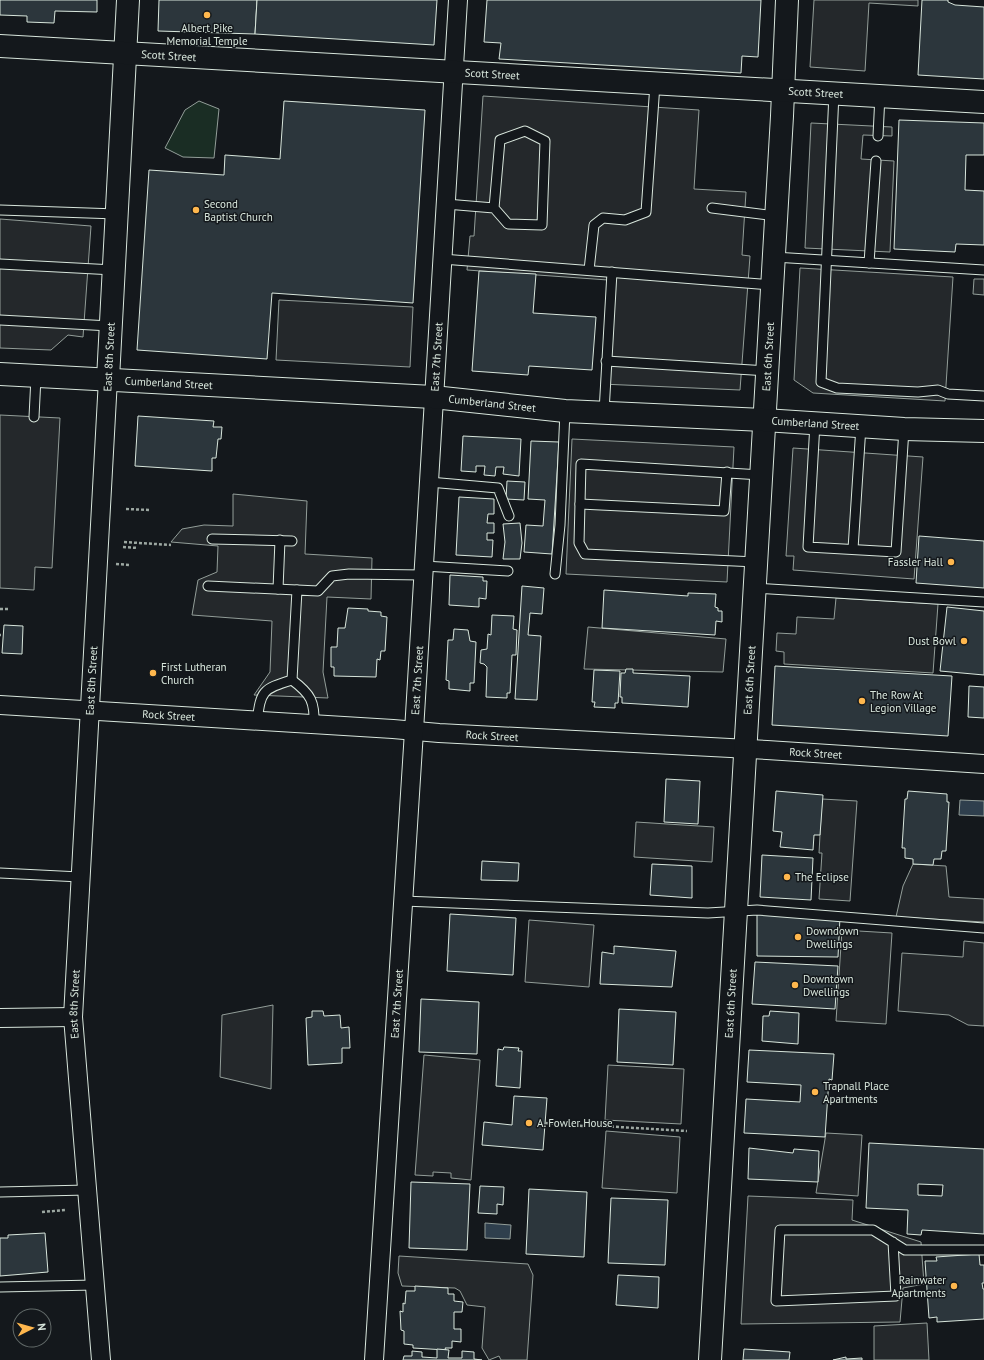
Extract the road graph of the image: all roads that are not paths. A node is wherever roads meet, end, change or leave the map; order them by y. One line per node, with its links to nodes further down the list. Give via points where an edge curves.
1 (128, 0): 5 (main road, East 8th Street)
2 (458, 0): 6 (street, East 7th Street)
3 (787, 0): 8 (main road, East 6th Street)
4 (0, 46): 5 (main road, Scott Street)
5 (125, 53): 6 (main road, Scott Street); 18 (main road, East 8th Street)
6 (454, 70): 7 (main road, Scott Street); 14 (street, East 7th Street)
7 (655, 82): 8 (main road, Scott Street); 26 (lane, via 646,212 625,220 603,218 594,225)
8 (783, 90): 9 (main road, Scott Street); 19 (main road, East 6th Street)
9 (834, 92): 10 (main road, Scott Street); 22 (lane)
10 (880, 95): 11 (main road, Scott Street); 12 (lane)
11 (984, 102)
12 (878, 136)
13 (876, 161): 23 (lane)
14 (446, 204): 15 (lane); 21 (street, East 7th Street)
15 (494, 208): 15 (lane, via 508,224 542,225 545,141 525,131 500,140)
16 (712, 208): 19 (lane)
17 (0, 210): 18 (lane)
18 (117, 214): 25 (main road, East 8th Street)
19 (776, 216): 20 (main road, East 6th Street)
20 (774, 257): 22 (lane); 29 (main road, East 6th Street)
21 (442, 259): 26 (lane); 38 (street, East 7th Street)
22 (826, 260): 23 (lane); 37 (lane, via 821,382 837,388 918,392 938,390 948,394)
23 (869, 263): 27 (lane)
24 (0, 264): 25 (lane)
25 (114, 270): 31 (main road, East 8th Street)
26 (589, 270): 28 (lane)
27 (984, 270)
28 (612, 272): 29 (lane); 32 (lane)
29 (772, 285): 33 (main road, East 6th Street)
30 (0, 320): 31 (lane)
31 (111, 326): 36 (main road, East 8th Street)
32 (606, 361): 33 (lane); 40 (lane)
33 (767, 371): 42 (main road, East 6th Street)
34 (0, 374): 35 (main road, Cumberland Street)
35 (36, 376): 36 (main road, Cumberland Street); 41 (lane)
36 (108, 379): 38 (main road, Cumberland Street); 67 (street, East 8th Street)
37 (984, 396)
38 (433, 397): 39 (main road, Cumberland Street); 49 (street, East 7th Street)
39 (565, 411): 40 (main road, Cumberland Street); 59 (lane)
40 (604, 412): 42 (main road, Cumberland Street)
41 (34, 417)
42 (764, 420): 43 (main road, Cumberland Street); 48 (main road, East 6th Street)
43 (816, 423): 44 (main road, Cumberland Street); 55 (lane, via 808,547)
44 (861, 426): 45 (main road, Cumberland Street); 55 (lane)
45 (904, 429): 46 (main road, Cumberland Street); 55 (lane, via 896,552)
46 (984, 431)
47 (727, 472): 48 (lane); 50 (lane, via 724,511); 50 (lane, via 581,464)
48 (761, 475): 56 (main road, East 6th Street)
49 (429, 482): 51 (lane, via 498,488); 57 (street, East 7th Street)
50 (580, 504): 56 (lane, via 579,543 585,554)
51 (509, 516)
52 (212, 539): 53 (lane)
53 (280, 540): 54 (lane); 62 (lane)
54 (292, 541)
55 (853, 549)
56 (756, 562): 61 (main road, East 6th Street)
57 (423, 571): 58 (lane); 63 (lane, via 338,575 332,576 318,591); 70 (street, East 7th Street)
58 (508, 571)
59 (555, 574)
60 (208, 586): 62 (lane)
61 (754, 588): 64 (lane); 71 (main road, East 6th Street)
62 (278, 589): 63 (lane)
63 (297, 590): 65 (lane)
64 (984, 602)
65 (292, 680): 68 (lane, via 272,686 260,698); 69 (lane, via 307,691 315,712)
66 (0, 705): 67 (street, Rock Street)
67 (90, 711): 68 (street, Rock Street); 74 (street, East 8th Street)
68 (257, 721): 69 (street, Rock Street)
69 (314, 725): 70 (street, Rock Street)
70 (414, 731): 71 (street, Rock Street); 75 (street, East 7th Street)
71 (745, 749): 72 (street, Rock Street); 76 (main road, East 6th Street)
72 (984, 764)
73 (0, 872): 74 (lane)
74 (80, 877): 78 (street, East 8th Street)
75 (404, 901): 76 (lane); 87 (street, East 7th Street)
76 (736, 912): 77 (lane, via 757,910); 88 (main road, East 6th Street)
77 (984, 928)
78 (72, 1017): 79 (street); 80 (street, East 8th Street)
79 (0, 1018)
80 (87, 1190): 81 (lane); 84 (street, East 8th Street)
81 (0, 1192)
82 (893, 1242): 82 (lane, via 873,1230 780,1230 776,1301 896,1296); 83 (lane, via 905,1250)
83 (984, 1250)
84 (95, 1285): 85 (lane); 86 (street, East 8th Street)
85 (0, 1287)
86 (101, 1360)
87 (374, 1360)
88 (710, 1360)

